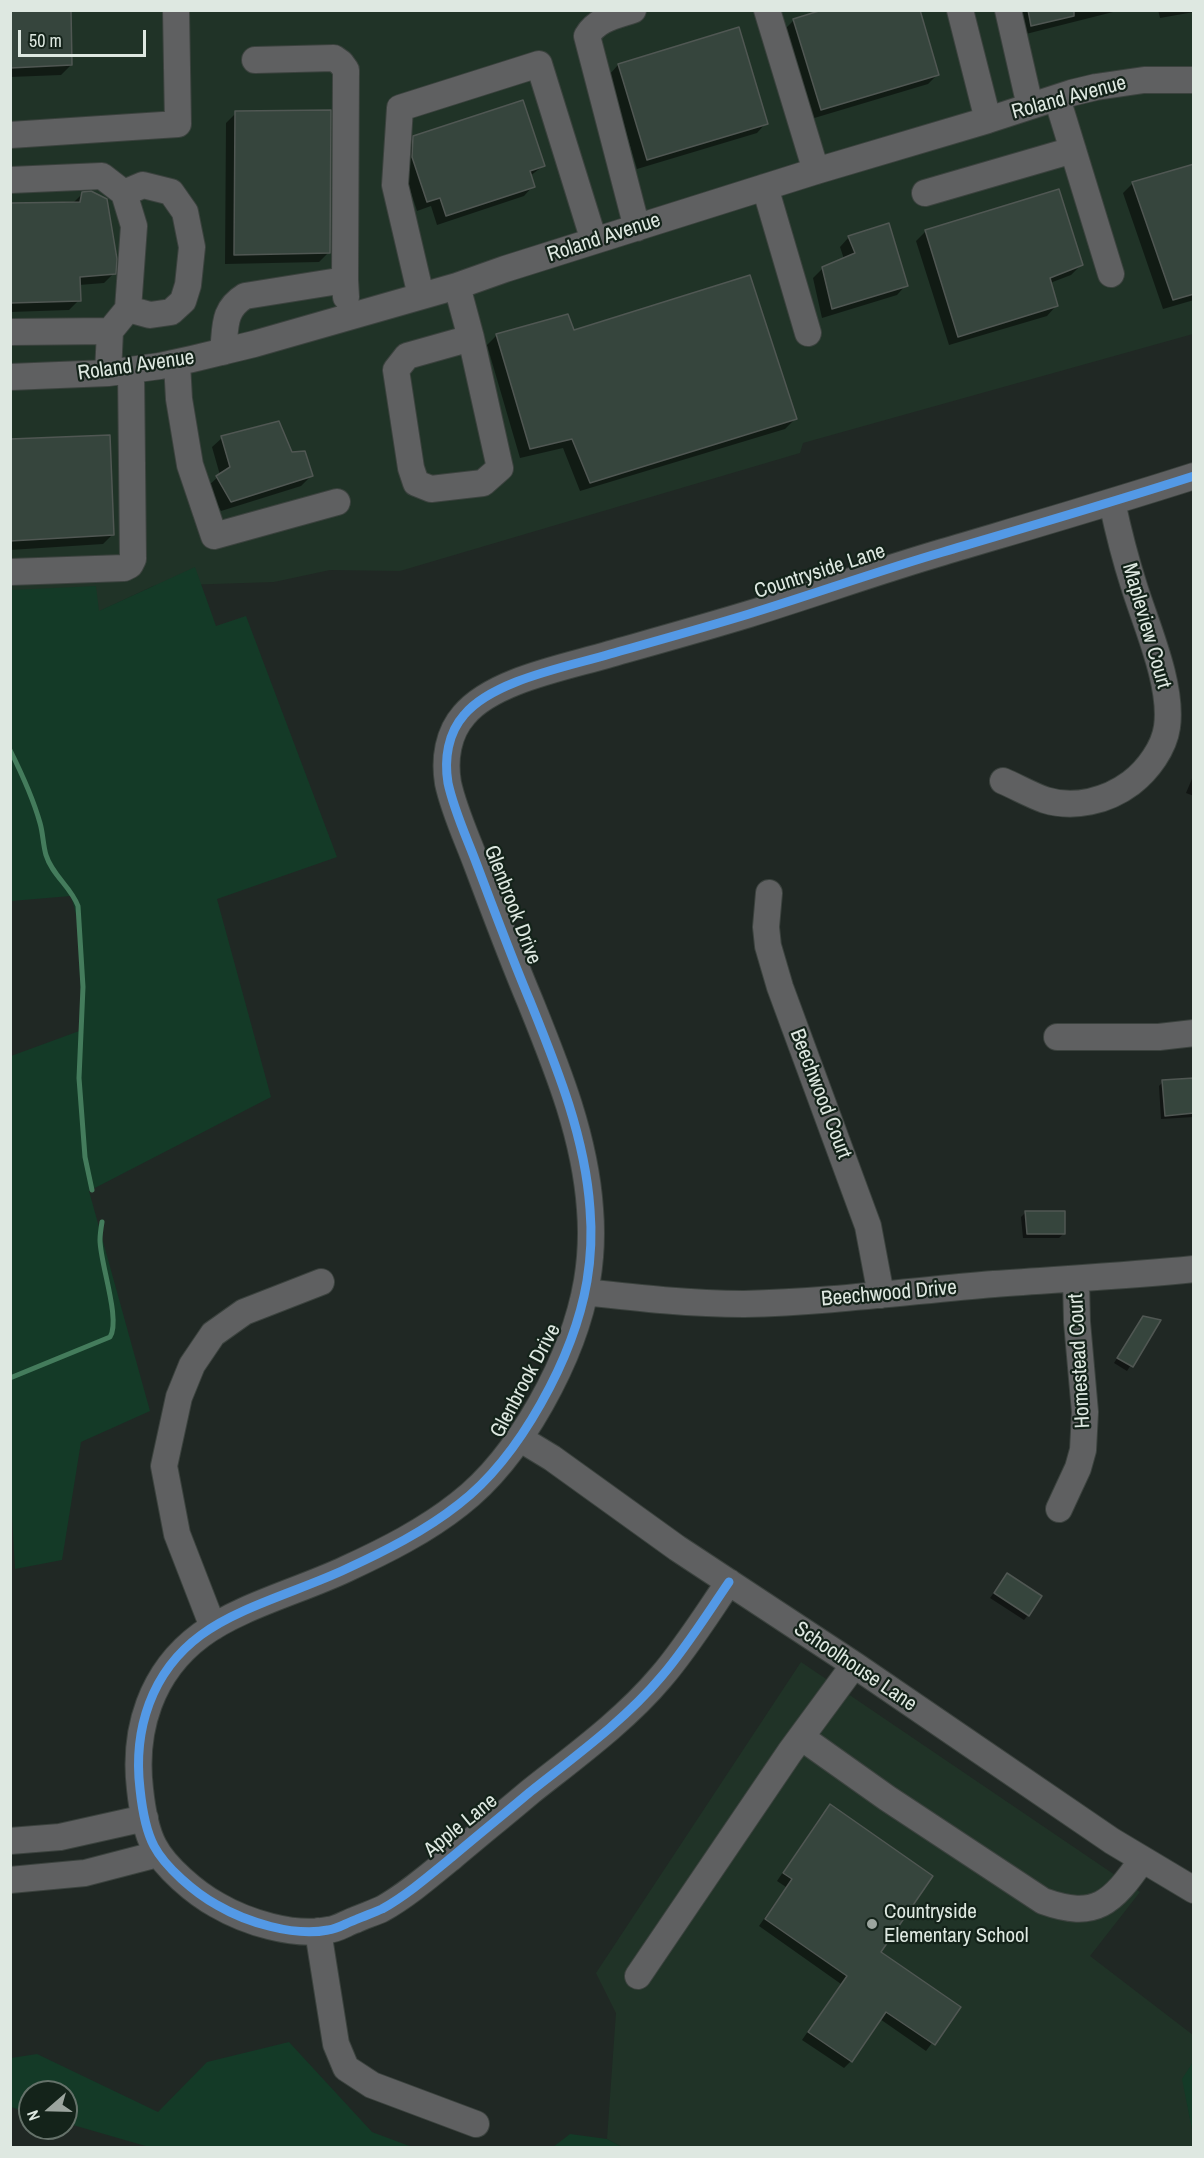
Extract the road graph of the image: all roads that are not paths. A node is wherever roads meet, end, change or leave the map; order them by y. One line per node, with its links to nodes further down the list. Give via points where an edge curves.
1 (176, 10): 12 (street, via 178,124)
2 (633, 10): 6 (street)
3 (767, 10): 14 (street)
4 (960, 10): 11 (street)
5 (1008, 10): 10 (street)
6 (604, 15): 19 (street, via 587,36)
7 (255, 60): 22 (street, via 334,58 346,70)
8 (1194, 80): 9 (street, Roland Avenue, via 1119,83)
9 (1057, 98): 10 (street, Roland Avenue); 13 (street)
10 (1030, 106): 11 (street, Roland Avenue)
11 (988, 120): 14 (street, Roland Avenue)
12 (10, 135)
13 (1073, 150): 18 (street); 21 (street)
14 (816, 171): 16 (street, Roland Avenue)
15 (10, 180): 17 (street, via 102,176)
16 (765, 187): 19 (street, Roland Avenue); 29 (street)
17 (124, 193): 25 (street, via 134,226); 25 (street, via 143,185 171,192 185,212 192,247 183,301 171,312 150,315)
18 (925, 193)
19 (637, 228): 20 (street, Roland Avenue)
20 (594, 241): 23 (street, Roland Avenue); 24 (street, via 539,64 400,108 395,185)
21 (1111, 274)
22 (345, 280): 26 (street); 31 (street, via 245,296 228,310)
23 (457, 286): 24 (street, Roland Avenue); 30 (street)
24 (421, 296): 26 (street, Roland Avenue)
25 (128, 309): 27 (street)
26 (348, 316): 31 (street, Roland Avenue)
27 (110, 331): 28 (street); 33 (street)
28 (10, 332)
29 (808, 333)
30 (471, 338): 30 (street, via 500,468 483,483 431,489 416,483 396,370 407,356)
31 (223, 352): 32 (street, Roland Avenue)
32 (177, 363): 33 (street, Roland Avenue); 36 (street, via 190,465 214,536)
33 (120, 372): 34 (street, Roland Avenue); 38 (street, via 133,559 130,565)
34 (10, 377)
35 (1194, 476): 37 (street, Countryside Lane)
36 (338, 502)
37 (1112, 502): 39 (street, Countryside Lane, via 553,670 485,697); 40 (street, Mapleview Court, via 1164,688 1167,728 1160,747 1137,779 1101,800 1062,804)
38 (10, 572)
39 (464, 715): 47 (street, Glenbrook Drive, via 449,745 449,787 547,1041 580,1140 591,1214)
40 (1003, 781)
41 (769, 893): 48 (street, Beechwood Court, via 768,946 868,1226)
42 (1194, 1033): 43 (street)
43 (1057, 1037)
44 (1194, 1269): 45 (street, Beechwood Drive)
45 (1076, 1280): 48 (street, Beechwood Drive); 50 (street, Homestead Court, via 1085,1412 1083,1441 1078,1468)
46 (321, 1282): 52 (street, via 244,1312 213,1334 192,1365 179,1397 164,1466 177,1534)
47 (585, 1292): 48 (street, Beechwood Drive, via 744,1304); 49 (street, Glenbrook Drive, via 558,1370)
48 (881, 1295)
49 (519, 1438): 51 (street, Schoolhouse Lane); 52 (street, Glenbrook Drive, via 476,1490 416,1533 347,1569)
50 (1059, 1509)
51 (729, 1582): 53 (street, Schoolhouse Lane); 61 (street, Apple Lane, via 662,1676 590,1744 418,1884 381,1909)
52 (213, 1627): 55 (street, Glenbrook Drive, via 170,1665 148,1703 138,1765)
53 (854, 1665): 54 (street); 58 (street, Schoolhouse Lane)
54 (801, 1737): 58 (street, via 1043,1901 1062,1908 1092,1908 1122,1890); 62 (street)
55 (145, 1818): 56 (street, via 69,1836); 57 (street, Glenbrook Drive)
56 (10, 1841)
57 (158, 1854): 59 (street, via 85,1873); 61 (street, Apple Lane, via 216,1905 262,1924)
58 (1142, 1860): 60 (street, Schoolhouse Lane)
59 (10, 1880)
60 (1194, 1890)
61 (318, 1931): 63 (street, via 336,2044 346,2068 372,2085)
62 (638, 1976)
63 (476, 2124)

